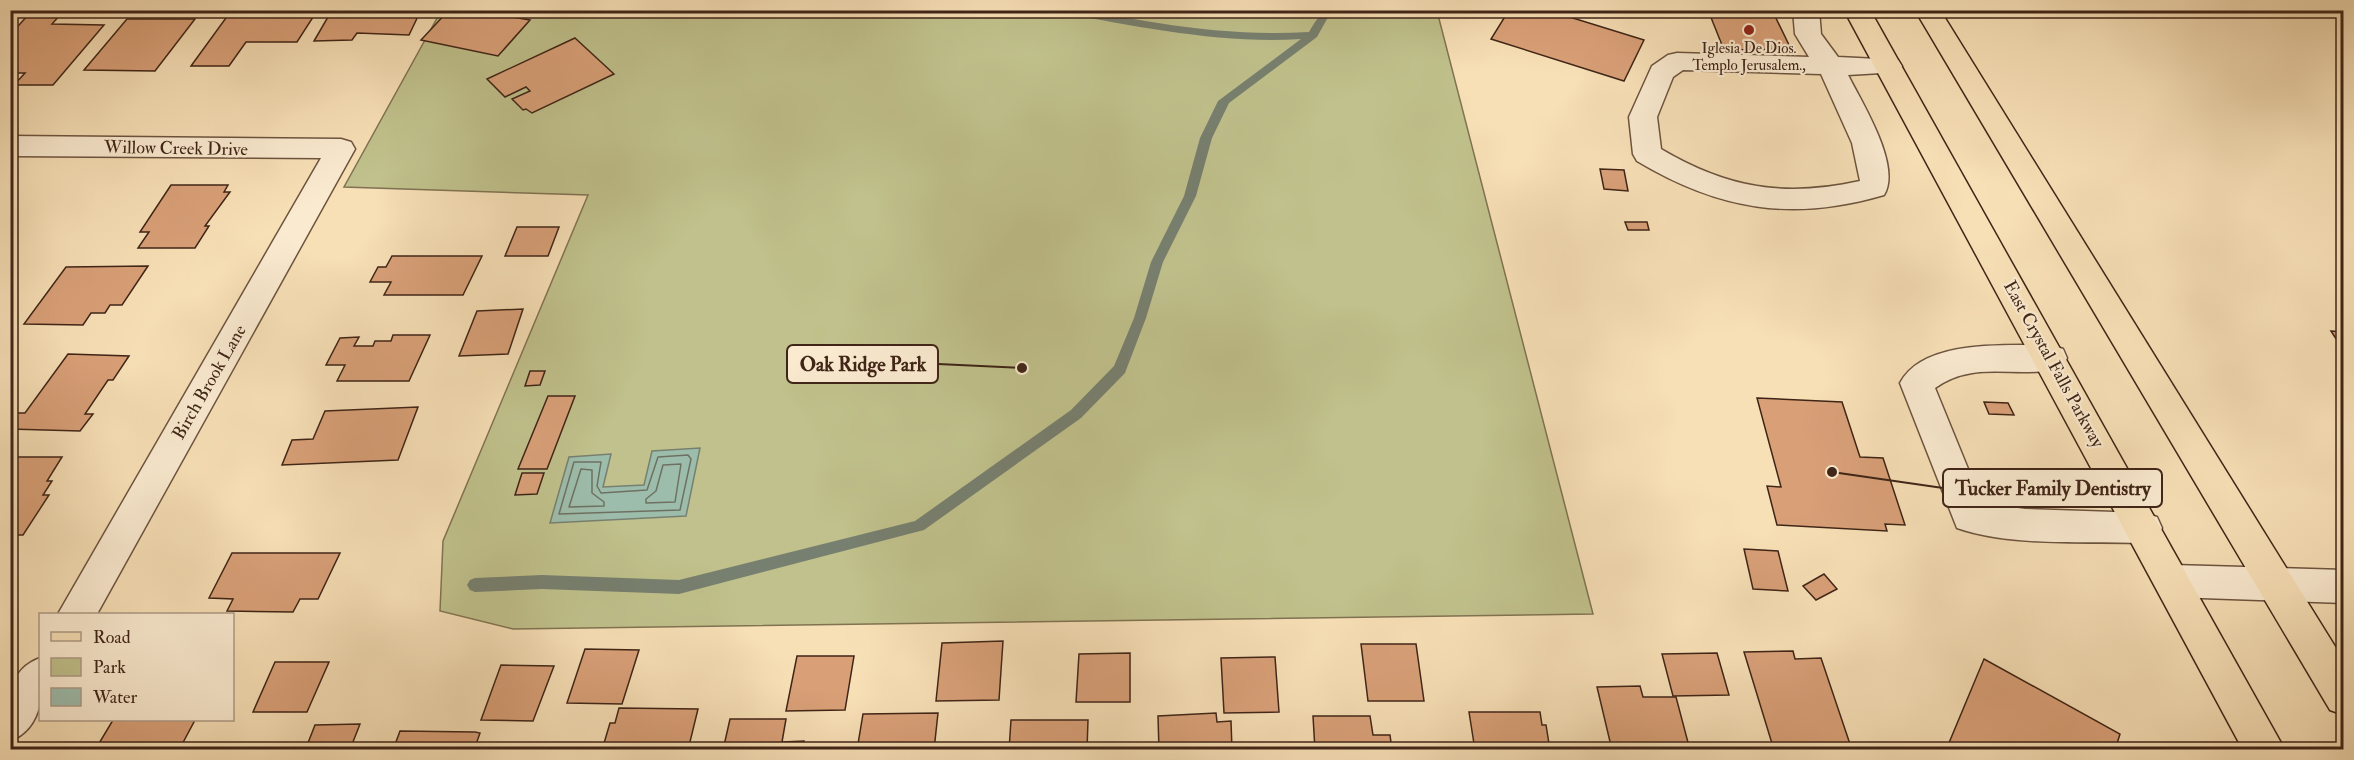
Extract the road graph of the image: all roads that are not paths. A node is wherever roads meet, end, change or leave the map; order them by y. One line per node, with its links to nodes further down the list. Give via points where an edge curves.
1 (1806, 10): 4 (street, via 1804,26 1815,48)
2 (1857, 10): 5 (main road, East Crystal Falls Parkway)
3 (1927, 10): 11 (main road)
4 (1831, 66): 4 (street, via 1677,61 1661,72 1643,117 1647,154 1706,186 1758,199 1796,202 1875,188 1876,172 1870,152); 5 (street)
5 (1889, 66): 8 (main road, East Crystal Falls Parkway)
6 (10, 146): 7 (street, Willow Creek Drive)
7 (341, 149): 13 (street, Birch Brook Lane)
8 (2051, 358): 9 (main road, East Crystal Falls Parkway); 9 (street, via 1980,359 1943,365 1917,382 1970,517 2025,524)
9 (2144, 528): 10 (main road, East Crystal Falls Parkway)
10 (2173, 581): 11 (street); 17 (main road, East Crystal Falls Parkway)
11 (2275, 584): 12 (street); 15 (main road)
12 (2343, 587)
13 (78, 613)
14 (39, 678): 16 (street)
15 (2343, 697)
16 (10, 722)
17 (2265, 750)

